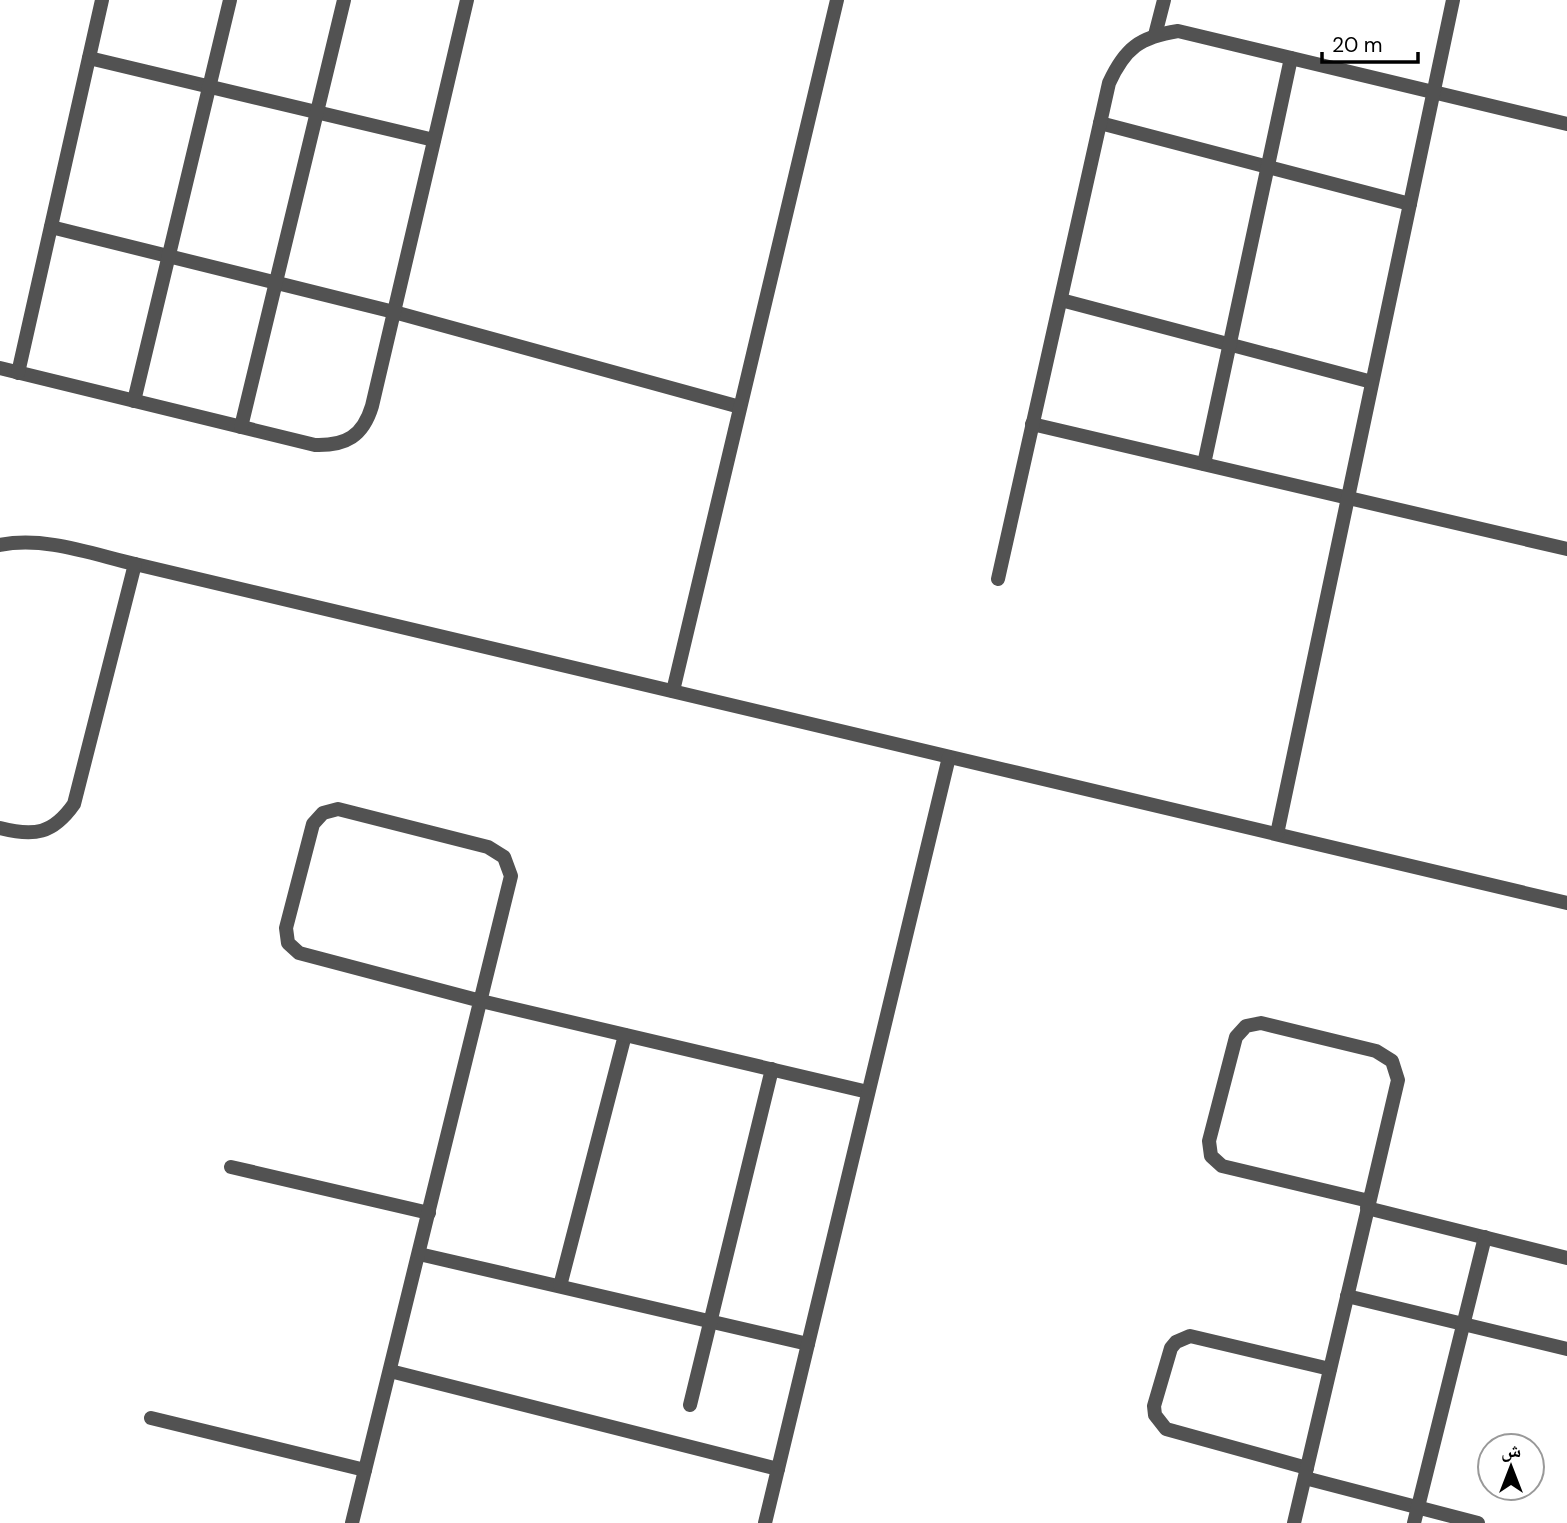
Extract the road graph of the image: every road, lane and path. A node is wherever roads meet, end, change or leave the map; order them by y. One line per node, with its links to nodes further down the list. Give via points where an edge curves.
1 (103, 0): 9 (lane)
2 (230, 0): 11 (lane)
3 (344, 0): 13 (lane)
4 (467, 0): 16 (lane)
5 (836, 0): 29 (lane)
6 (1164, 0): 8 (lane)
7 (1453, 0): 12 (lane)
8 (1155, 34): 10 (lane, via 1178,31); 14 (lane, via 1135,45 1119,62)
9 (89, 58): 11 (lane); 19 (lane)
10 (1291, 58): 12 (lane); 17 (lane)
11 (209, 87): 13 (lane); 20 (lane)
12 (1433, 93): 15 (lane); 18 (lane)
13 (317, 113): 16 (lane); 21 (lane)
14 (1100, 123): 17 (lane); 22 (lane)
15 (1567, 124)
16 (434, 141): 23 (lane)
17 (1268, 168): 18 (lane); 24 (lane)
18 (1410, 204): 27 (lane)
19 (51, 227): 20 (lane); 26 (lane)
20 (169, 256): 21 (lane); 28 (lane)
21 (276, 283): 23 (lane); 31 (lane)
22 (1060, 300): 24 (lane); 30 (lane)
23 (394, 312): 29 (lane); 31 (lane, via 372,406 358,433 330,446)
24 (1230, 345): 27 (lane); 32 (lane)
25 (0, 368): 26 (lane)
26 (18, 373): 28 (lane)
27 (1372, 382): 33 (lane)
28 (134, 401): 31 (lane)
29 (740, 407): 38 (lane)
30 (1032, 424): 32 (lane); 37 (lane)
31 (242, 427)
32 (1205, 464): 33 (lane)
33 (1348, 497): 35 (lane); 41 (lane)
34 (0, 545): 36 (lane, via 37,542)
35 (1567, 549)
36 (135, 564): 38 (lane); 40 (lane, via 74,804 51,828 34,833)
37 (998, 579)
38 (673, 691): 39 (lane)
39 (949, 757): 41 (lane); 46 (lane)
40 (0, 828)
41 (1277, 834): 42 (lane)
42 (1567, 903)
43 (481, 1001): 43 (lane, via 510,886 504,857 480,844 338,809 323,813 313,824 286,928 292,948); 44 (lane); 49 (lane)
44 (625, 1035): 45 (lane); 53 (lane)
45 (772, 1069): 46 (lane); 55 (lane)
46 (868, 1092): 57 (lane)
47 (231, 1167): 49 (lane)
48 (1368, 1205): 48 (lane, via 1398,1090 1392,1061 1367,1048 1261,1023 1246,1026 1236,1037 1209,1141 1211,1156 1222,1166); 50 (lane); 54 (lane)
49 (429, 1213): 51 (lane)
50 (1485, 1237): 52 (lane); 56 (lane)
51 (419, 1254): 53 (lane); 60 (lane)
52 (1567, 1258)
53 (559, 1286): 55 (lane)
54 (1347, 1296): 56 (lane); 59 (lane)
55 (710, 1321): 57 (lane); 61 (lane)
56 (1463, 1325): 58 (lane); 66 (lane)
57 (808, 1344): 63 (lane)
58 (1567, 1349)
59 (1330, 1369): 65 (lane); 65 (lane, via 1190,1336 1171,1348 1155,1398 1155,1415 1166,1429)
60 (390, 1371): 63 (lane); 64 (lane)
61 (690, 1405)
62 (151, 1418): 64 (lane)
63 (778, 1469): 68 (lane)
64 (365, 1470): 67 (lane)
65 (1306, 1473): 66 (lane); 69 (lane)
66 (1418, 1507): 70 (lane); 71 (lane)
67 (352, 1523)
68 (765, 1523)
69 (1294, 1523)
70 (1414, 1523)
71 (1478, 1523)

